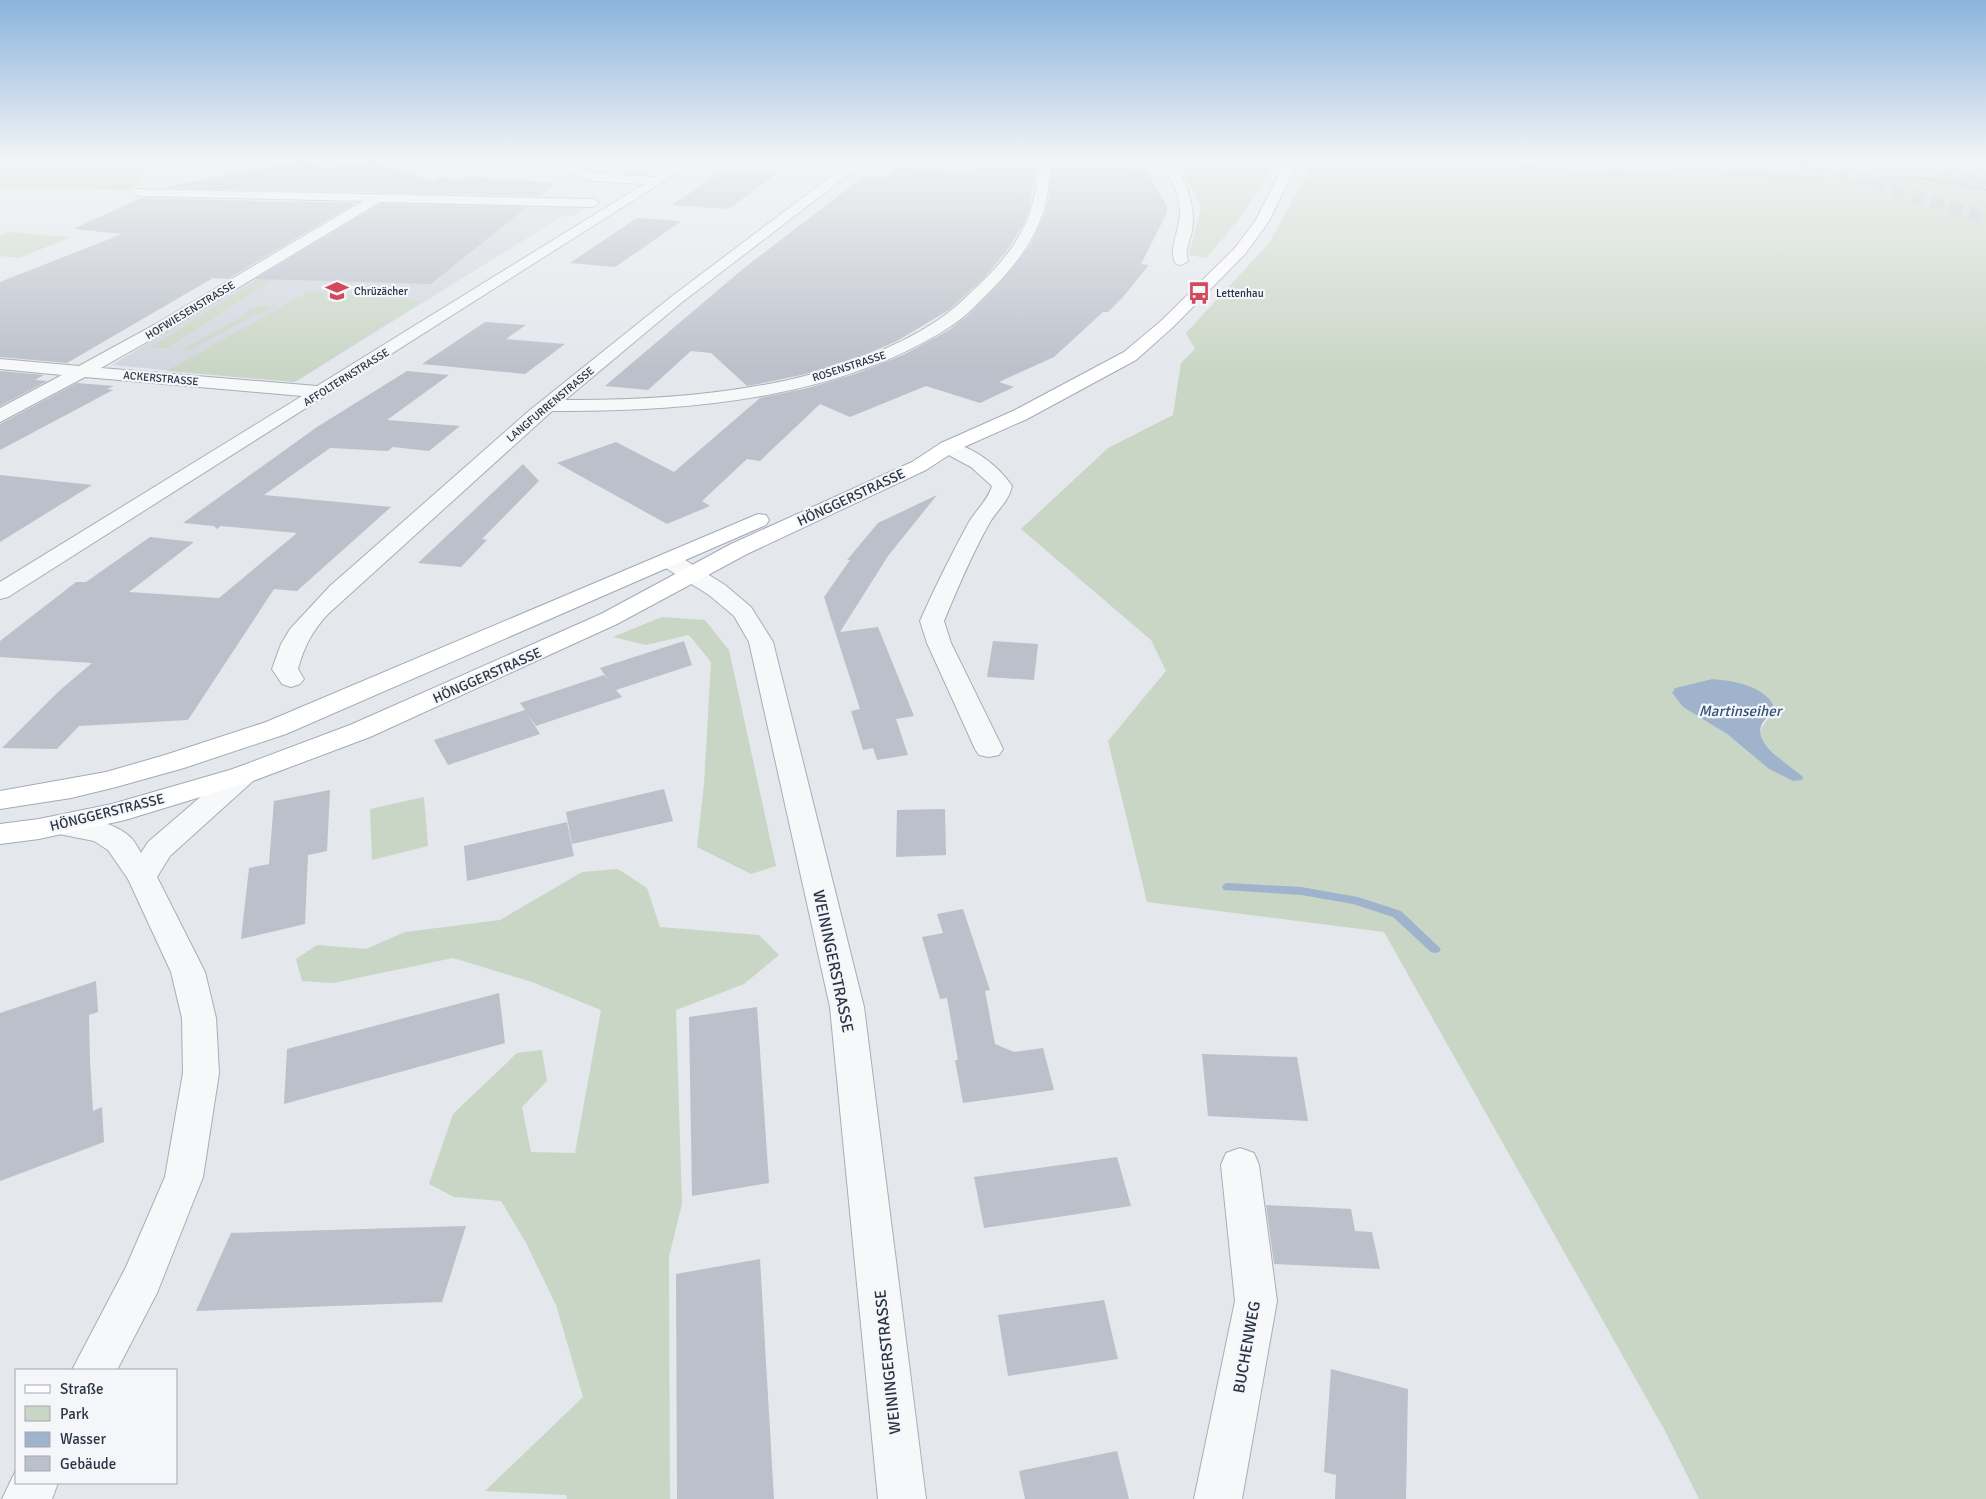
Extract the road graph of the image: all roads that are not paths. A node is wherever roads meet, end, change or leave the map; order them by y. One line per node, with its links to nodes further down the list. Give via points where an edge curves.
1 (323, 230): 9 (street, HOFWIESENSTRASSE)
2 (579, 230): 10 (street, AFFOLTERNSTRASSE)
3 (768, 230): 11 (street, LANGFURRENSTRASSE)
4 (1029, 230): 11 (street, ROSENSTRASSE, via 1015,255 960,312 905,346 843,369 738,393 640,404)
5 (1185, 230): 7 (street, via 1178,250)
6 (1255, 230): 13 (main road, HÖNGGERSTRASSE, via 1240,251 1130,356 1020,414)
7 (1181, 261)
8 (0, 364): 9 (street, ACKERSTRASSE)
9 (84, 371): 10 (street, ACKERSTRASSE); 12 (street, HOFWIESENSTRASSE)
10 (321, 392): 15 (street, AFFOLTERNSTRASSE)
11 (548, 405): 16 (street, LANGFURRENSTRASSE, via 308,620 290,647 284,669)
12 (0, 416)
13 (948, 447): 14 (main road, HÖNGGERSTRASSE, via 919,466 739,549); 17 (street, via 980,463 1002,486 1000,495 982,518 956,565 932,621 938,643)
14 (680, 567): 18 (main road, HÖNGGERSTRASSE, via 609,619 360,731); 19 (main road, HÖNGGERSTRASSE, via 276,728 202,754 100,782); 27 (street, WEININGERSTRASSE, via 717,590 742,612 761,642 847,1006)
15 (0, 592)
16 (291, 679)
17 (989, 749)
18 (243, 775): 20 (main road, HÖNGGERSTRASSE, via 115,813); 22 (street, via 159,849)
19 (0, 800)
20 (59, 825): 21 (main road, HÖNGGERSTRASSE); 22 (street, via 102,832 119,843)
21 (0, 834)
22 (142, 877): 24 (street, via 188,972 199,1018 201,1074 184,1177 142,1279)
23 (1240, 1165): 28 (street, BUCHENWEG, via 1256,1301)
24 (95, 1369)
25 (34, 1484): 26 (street)
26 (26, 1499)
27 (902, 1499)
28 (1218, 1499)

